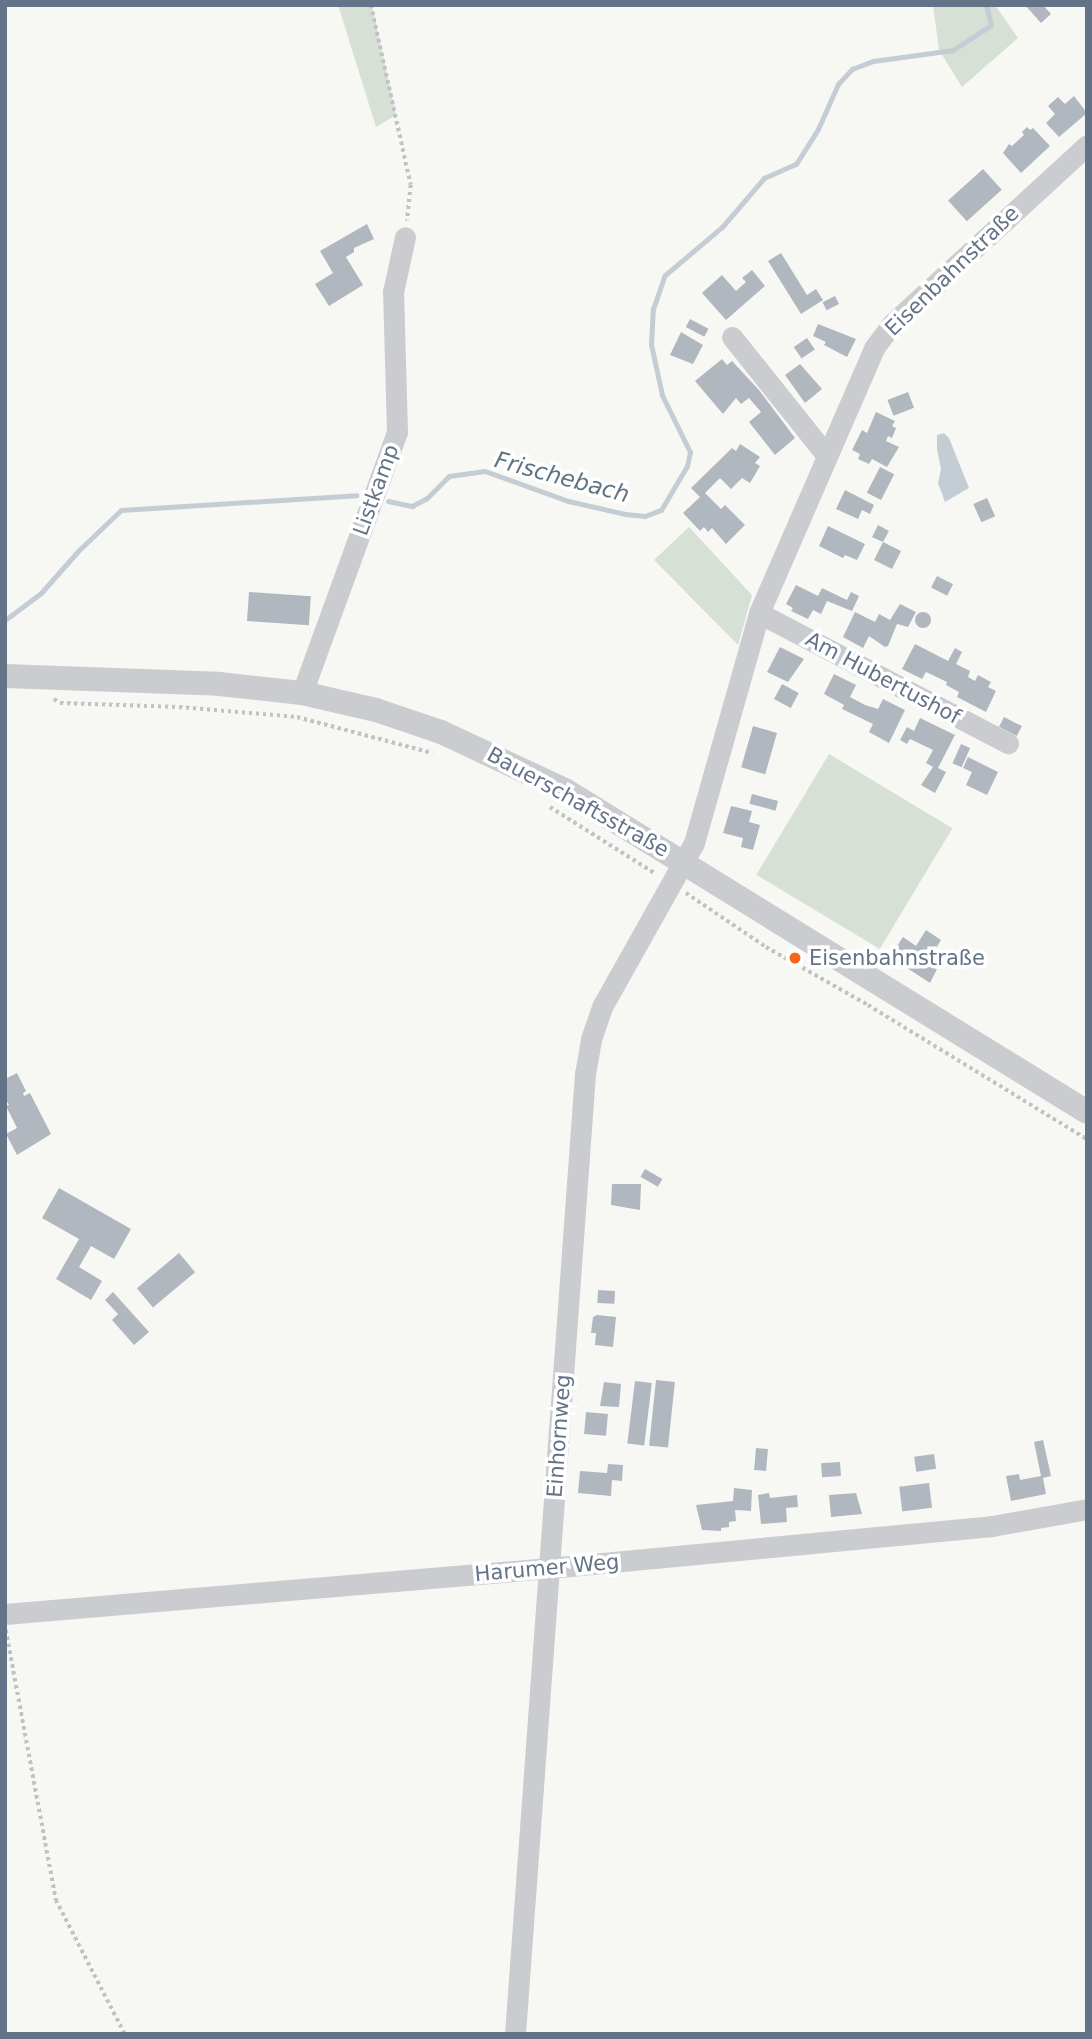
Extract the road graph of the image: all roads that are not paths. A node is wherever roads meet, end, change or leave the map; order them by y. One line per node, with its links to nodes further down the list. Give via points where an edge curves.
1 (1087, 145): 4 (street, Eisenbahnstraße, via 893,323 874,348)
2 (405, 237): 7 (street, Listkamp, via 393,292 397,432)
3 (732, 337): 4 (street)
4 (827, 456): 5 (street, Eisenbahnstraße)
5 (759, 613): 8 (street, Am Hubertushof); 9 (street, Eisenbahnstraße)
6 (5, 676): 7 (street, Bauerschaftsstraße, via 219,684)
7 (302, 693): 9 (street, Bauerschaftsstraße, via 376,710 513,763)
8 (1007, 743)
9 (686, 863): 10 (street, Bauerschaftsstraße); 12 (street, Einhornweg, via 603,1005 591,1039)
10 (1087, 1112)
11 (1087, 1509): 12 (street, Harumer Weg, via 992,1525)
12 (549, 1568): 13 (street, Harumer Weg); 14 (street, Einhornweg)
13 (5, 1614)
14 (514, 2034)

